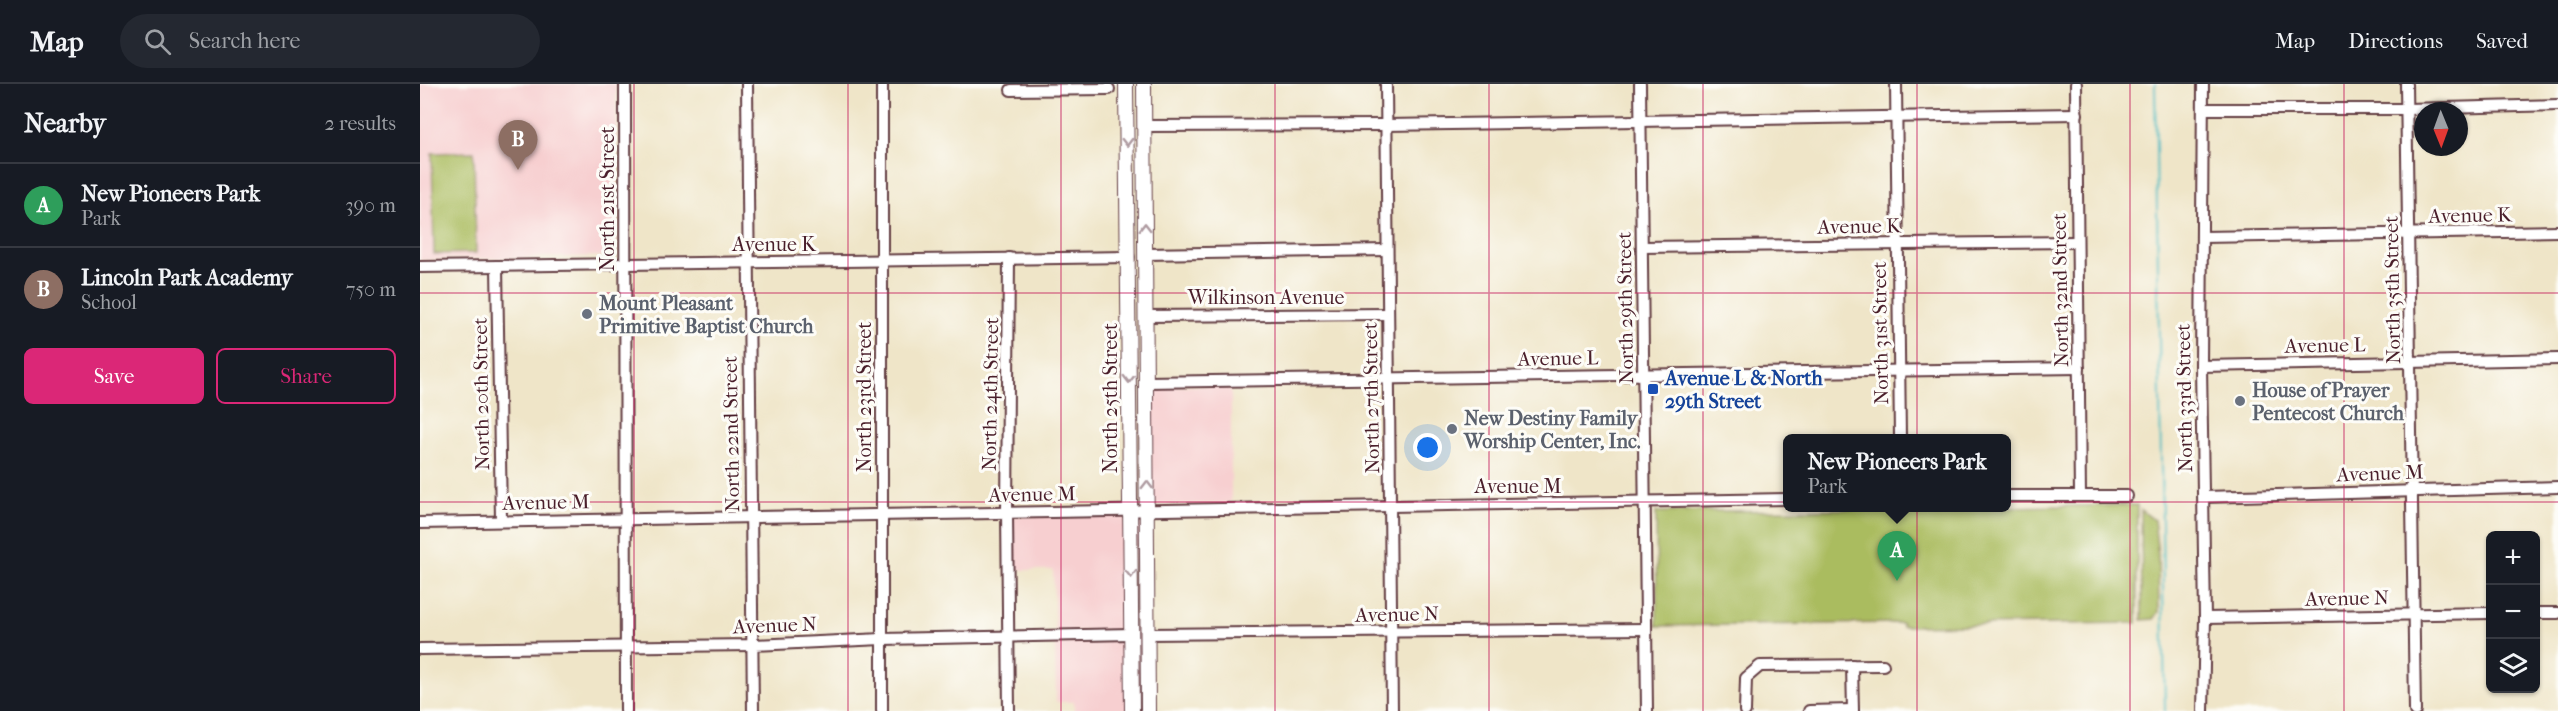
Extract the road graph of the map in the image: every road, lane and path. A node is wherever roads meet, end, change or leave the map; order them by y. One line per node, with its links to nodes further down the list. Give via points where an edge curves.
1 (625, 84): 35 (street, North 21st Street)
2 (747, 84): 33 (street, North 22nd Street)
3 (882, 84): 34 (street, North 23rd Street)
4 (1126, 84): 31 (main road, North 25th Street, one-way to 31)
5 (1144, 84): 22 (main road, North 25th Street)
6 (1386, 84): 21 (street, North 27th Street)
7 (1640, 84): 20 (street, North 29th Street)
8 (1896, 84): 19 (street, North 31st Street)
9 (2076, 84): 18 (street, North 32nd Street)
10 (2203, 84): 16 (street, North 33rd Street)
11 (2406, 84): 17 (street, North 35th Street)
12 (1047, 87): 13 (street); 14 (street)
13 (1109, 89)
14 (1011, 90)
15 (2558, 105): 17 (street)
16 (2204, 109): 17 (street); 25 (street, North 33rd Street)
17 (2407, 109): 24 (street, North 35th Street)
18 (2077, 114): 19 (street); 26 (street, North 32nd Street)
19 (1896, 116): 20 (street); 27 (street, North 31st Street)
20 (1640, 120): 21 (street); 28 (street, North 29th Street)
21 (1386, 125): 22 (street); 29 (street, North 27th Street)
22 (1144, 126): 30 (main road, North 25th Street, one-way to 22)
23 (2558, 231): 24 (street, Avenue K)
24 (2409, 234): 25 (street, Avenue K); 42 (street, North 35th Street)
25 (2202, 237): 43 (street, North 33rd Street)
26 (2078, 242): 27 (street, Avenue K); 44 (street, North 32nd Street)
27 (1897, 243): 28 (street, Avenue K); 45 (street, North 31st Street)
28 (1642, 247): 46 (street, North 29th Street)
29 (1387, 250): 30 (street); 38 (street, North 27th Street)
30 (1145, 254): 39 (main road, North 25th Street)
31 (1129, 256): 32 (street, Avenue K); 41 (main road, via 1139,272 1139,349); 60 (main road, North 25th Street, one-way to 60)
32 (1010, 258): 34 (street, Avenue K); 61 (street, North 24th Street)
33 (747, 262): 34 (street, Avenue K); 35 (street, Avenue K); 63 (street, North 22nd Street)
34 (882, 262): 62 (street, North 23rd Street)
35 (624, 264): 36 (street, Avenue K); 65 (street, North 21st Street)
36 (497, 266): 37 (street, Avenue K); 64 (street, North 20th Street)
37 (420, 267)
38 (1388, 314): 39 (street, Wilkinson Avenue); 47 (street, North 27th Street)
39 (1145, 316): 41 (main road, North 25th Street)
40 (2558, 359): 42 (street, Avenue L)
41 (1146, 362): 48 (main road, North 25th Street)
42 (2412, 362): 43 (street, Avenue L); 51 (street, North 35th Street)
43 (2201, 366): 55 (street, North 33rd Street)
44 (2079, 368): 45 (street, Avenue L); 53 (street, North 32nd Street)
45 (1899, 372): 46 (street, Avenue L); 49 (street, North 31st Street)
46 (1644, 375): 47 (street, Avenue L); 57 (street, North 29th Street)
47 (1389, 379): 48 (street, Avenue L); 58 (street, North 27th Street)
48 (1146, 382): 59 (main road, North 25th Street, one-way to 48)
49 (1900, 434)
50 (2558, 487): 51 (street, Avenue M)
51 (2411, 490): 55 (street, Avenue M); 70 (street, North 35th Street)
52 (2011, 496): 53 (street)
53 (2080, 496): 54 (street)
54 (2127, 496)
55 (2204, 497): 71 (street, North 33rd Street)
56 (1783, 499): 57 (street, Avenue M)
57 (1645, 502): 58 (street, Avenue M); 72 (street, North 29th Street)
58 (1390, 505): 59 (street, Avenue M); 73 (street, North 27th Street)
59 (1147, 510): 60 (street, Avenue M); 75 (main road, North 25th Street)
60 (1130, 511): 61 (street, Avenue M); 74 (main road, North 25th Street, one-way to 74)
61 (1007, 512): 62 (street, Avenue M); 76 (street, North 24th Street)
62 (882, 514): 63 (street, Avenue M); 77 (street, North 23rd Street)
63 (750, 518): 65 (street, Avenue M); 78 (street, North 22nd Street)
64 (501, 520): 65 (street, Avenue M); 66 (street, Avenue M)
65 (627, 520): 79 (street, North 21st Street)
66 (420, 523)
67 (2540, 613): 68 (street)
68 (2558, 613)
69 (2486, 614): 70 (street, Avenue N)
70 (2414, 615): 71 (street, Avenue N); 95 (street, North 35th Street)
71 (2205, 618): 94 (street, North 33rd Street)
72 (1646, 629): 73 (street, Avenue N); 90 (street, North 29th Street)
73 (1392, 632): 75 (street, Avenue N); 89 (street, North 27th Street)
74 (1132, 634): 76 (street, Avenue N); 87 (main road, North 25th Street)
75 (1148, 634): 88 (main road, North 25th Street)
76 (1008, 638): 77 (street, Avenue N); 86 (street, North 24th Street)
77 (882, 639): 78 (street, Avenue N); 85 (street, North 23rd Street)
78 (753, 645): 79 (street, Avenue N); 84 (street, North 22nd Street)
79 (625, 646): 80 (street, Avenue N); 83 (street, North 21st Street)
80 (420, 649)
81 (1852, 665): 82 (street); 91 (street, via 1760,666 1746,678); 93 (street)
82 (1883, 665)
83 (626, 711)
84 (753, 711)
85 (882, 711)
86 (1009, 711)
87 (1132, 711)
88 (1148, 711)
89 (1392, 711)
90 (1647, 711)
91 (1745, 711)
92 (1809, 711): 93 (street)
93 (1852, 711)
94 (2203, 711)
95 (2415, 711)

